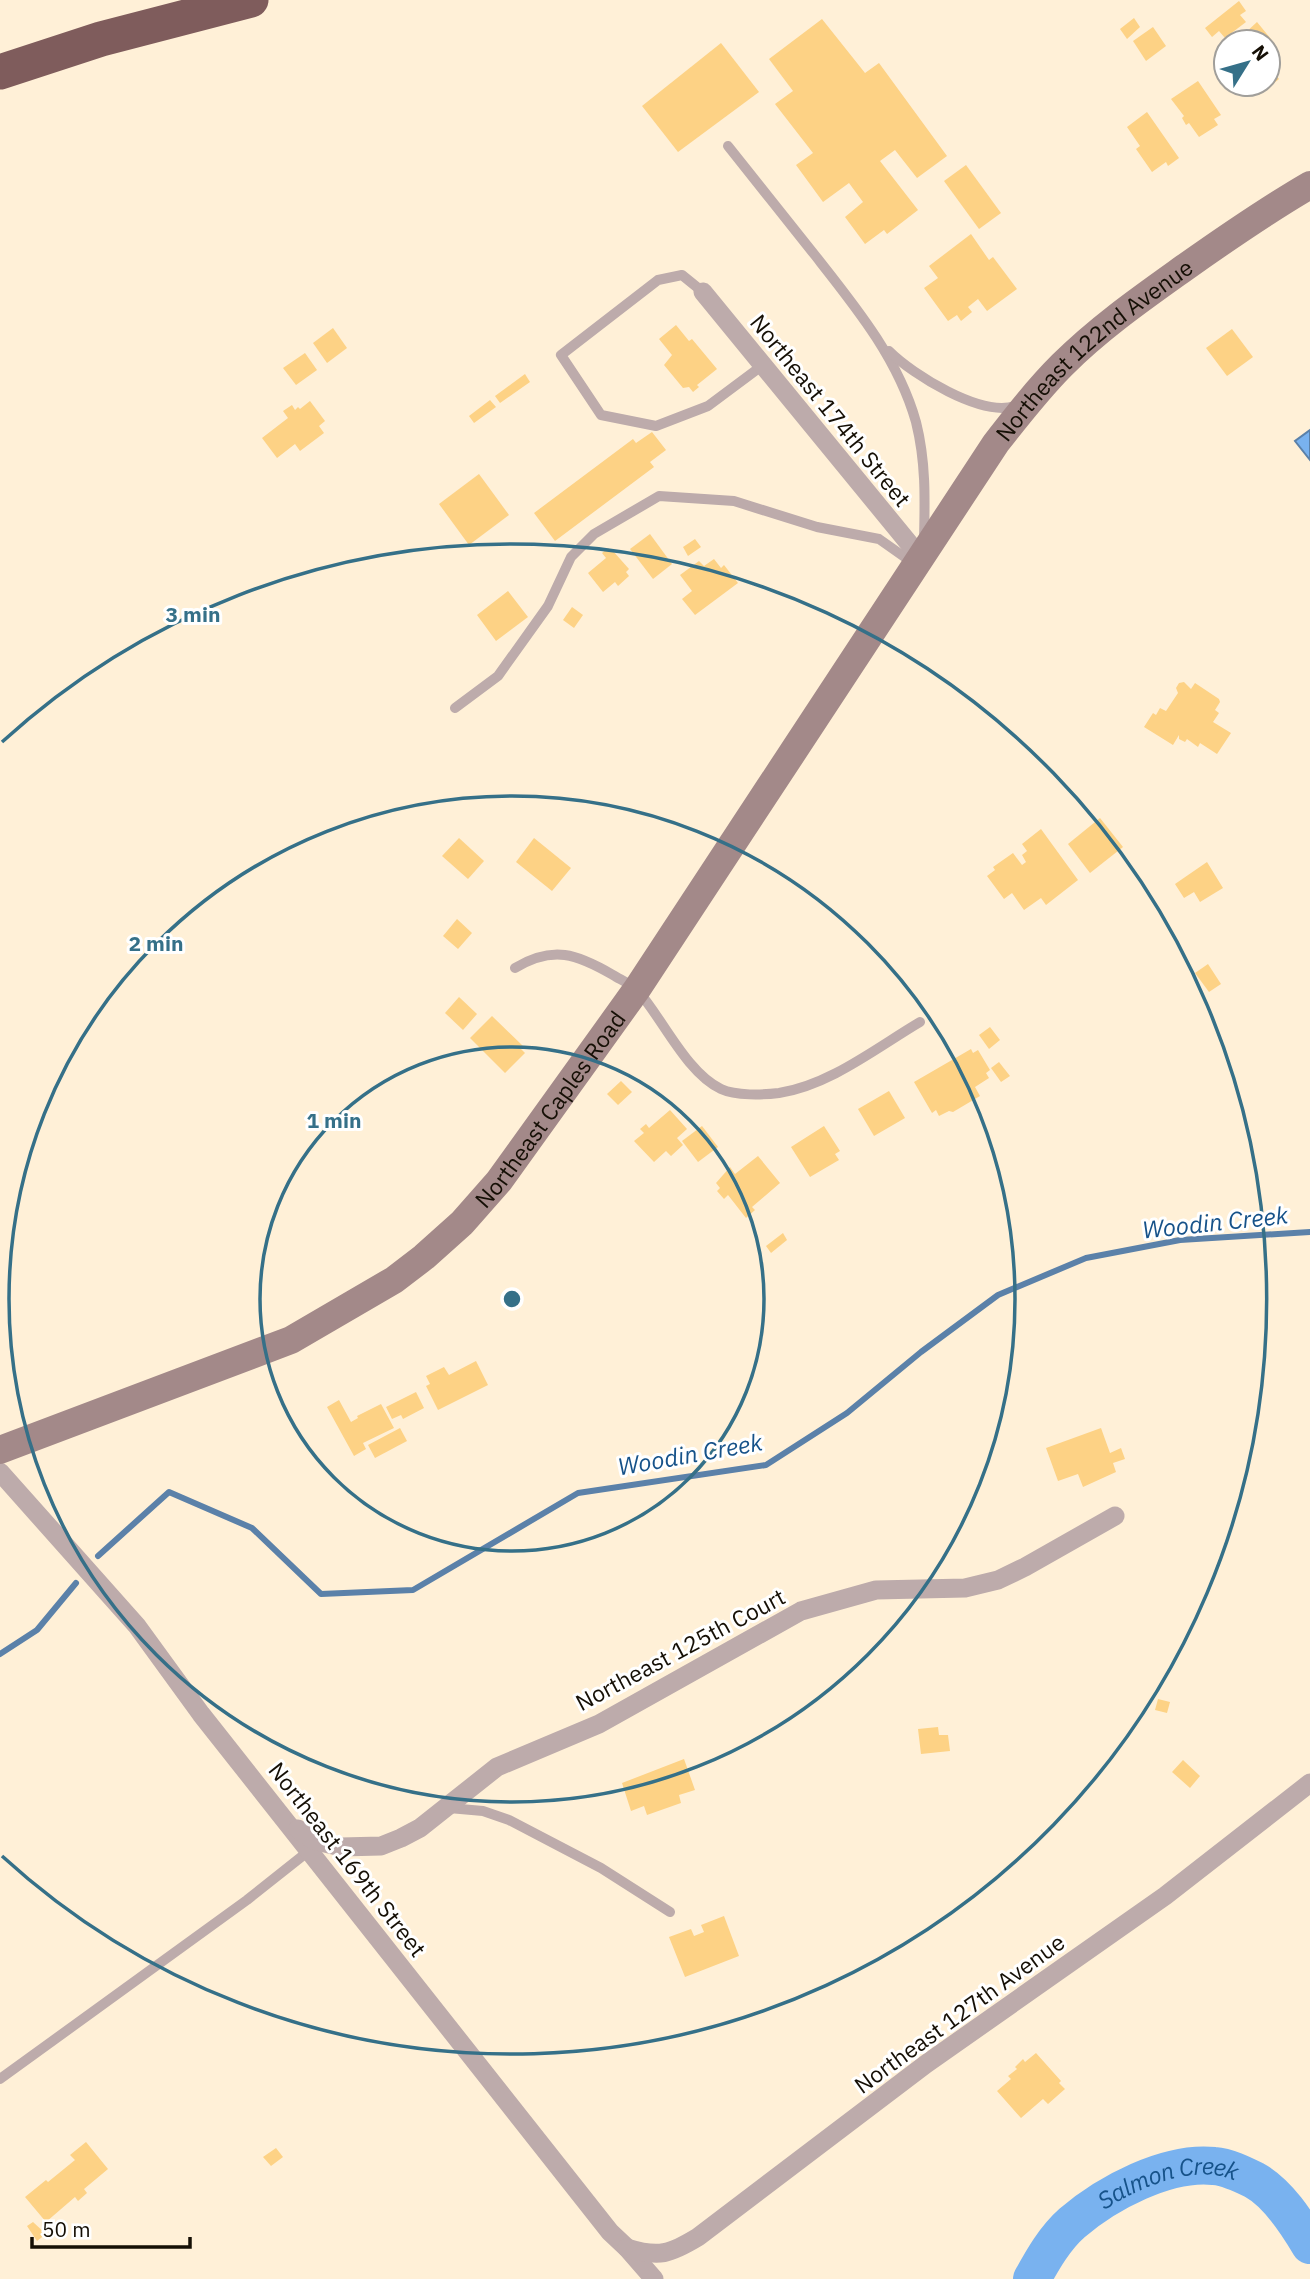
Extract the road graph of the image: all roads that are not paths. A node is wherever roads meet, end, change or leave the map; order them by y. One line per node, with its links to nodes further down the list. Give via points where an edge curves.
1 (251, 0): 2 (highway, via 101,38)
2 (0, 72)
3 (728, 146): 6 (lane)
4 (1310, 185): 8 (main road, Northeast 122nd Avenue, via 1221,242 1101,329)
5 (703, 292): 7 (street, Northeast 174th Street); 7 (lane, via 682,275 658,280 561,355 601,415 656,426 708,406)
6 (881, 344): 8 (lane, via 905,366 957,396 1007,409); 9 (lane, via 912,411 924,461 926,498)
7 (763, 365): 9 (street, Northeast 174th Street)
8 (1030, 400): 9 (main road, Northeast 122nd Avenue)
9 (920, 559): 10 (lane, via 879,540 817,527 734,501 659,496 594,534 571,557 548,606 498,676); 12 (main road, Northeast Caples Road)
10 (455, 708)
11 (515, 968): 12 (lane, via 531,958 570,955)
12 (637, 989): 13 (lane, via 697,1071 721,1089 747,1093 779,1093 826,1079); 14 (main road, Northeast Caples Road, via 499,1181 461,1223 394,1280 291,1340)
13 (920, 1022)
14 (0, 1450)
15 (0, 1472): 19 (street, Northeast 169th Street, via 137,1626)
16 (1115, 1516): 18 (street, Northeast 125th Court, via 998,1580 965,1588 876,1590 801,1611 599,1724 496,1766)
17 (1310, 1783): 23 (street, Northeast 127th Avenue, via 1165,1896 926,2063 698,2237 665,2254)
18 (444, 1807): 19 (street, Northeast 125th Court, via 420,1828 382,1846 341,1847 313,1840); 21 (lane, via 483,1811 509,1820 601,1868)
19 (288, 1822): 20 (street, Northeast 169th Street)
20 (310, 1850): 22 (lane); 23 (street, Northeast 169th Street)
21 (670, 1912)
22 (0, 2078)
23 (627, 2248): 24 (street, Northeast 169th Street)
24 (654, 2279)

